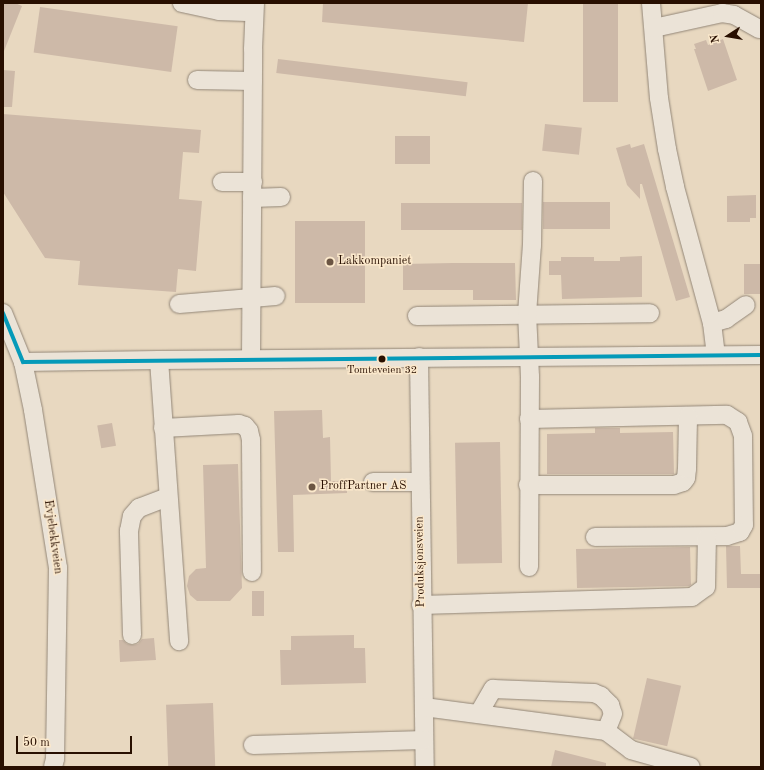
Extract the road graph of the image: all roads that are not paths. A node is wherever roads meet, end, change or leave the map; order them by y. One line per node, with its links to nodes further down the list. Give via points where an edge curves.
1 (182, 3): 3 (street, via 219,11)
2 (652, 3): 5 (street)
3 (255, 7): 8 (street)
4 (737, 9): 5 (street); 6 (street)
5 (654, 28): 21 (street, via 659,98 667,149)
6 (759, 29)
7 (197, 80): 8 (street)
8 (253, 81): 11 (street)
9 (533, 181): 19 (street)
10 (222, 182): 11 (street)
11 (252, 190): 12 (street); 14 (street)
12 (282, 197)
13 (276, 296): 14 (street)
14 (252, 297): 15 (street); 26 (street)
15 (179, 304)
16 (746, 305): 21 (street, via 726,319)
17 (3, 313): 28 (street, Evjebekkveien)
18 (650, 313): 19 (street)
19 (527, 314): 20 (street); 24 (street)
20 (417, 316)
21 (712, 323): 22 (street)
22 (716, 355): 23 (street); 24 (street)
23 (761, 355)
24 (529, 356): 25 (street); 30 (street)
25 (419, 357): 26 (street); 33 (street, Produksjonsveien)
26 (251, 359): 27 (street)
27 (159, 360): 28 (street); 31 (street)
28 (23, 362): 48 (street, Evjebekkveien, via 58,568)
29 (688, 416): 30 (street); 34 (street, via 687,469 683,482 674,485); 37 (street, via 727,415 738,422 743,436 744,525 735,535)
30 (529, 419): 34 (street)
31 (163, 428): 35 (street); 39 (street, via 239,424 249,431)
32 (373, 482): 33 (street)
33 (420, 482): 40 (street, Produksjonsveien)
34 (528, 485): 38 (street)
35 (168, 497): 41 (street, via 140,508 132,516 129,531); 42 (street)
36 (595, 537): 37 (street)
37 (707, 537): 40 (street, via 706,587 692,597)
38 (528, 567)
39 (252, 572)
40 (422, 605): 43 (street, Produksjonsveien)
41 (132, 635)
42 (179, 641)
43 (424, 707): 44 (street); 46 (street, Produksjonsveien)
44 (479, 714): 45 (street); 45 (street, via 493,689 594,693 610,705 613,714)
45 (606, 731): 50 (street, via 631,750)
46 (424, 740): 47 (street); 49 (street, Produksjonsveien)
47 (253, 745)
48 (53, 767)
49 (425, 767)
50 (691, 767)

